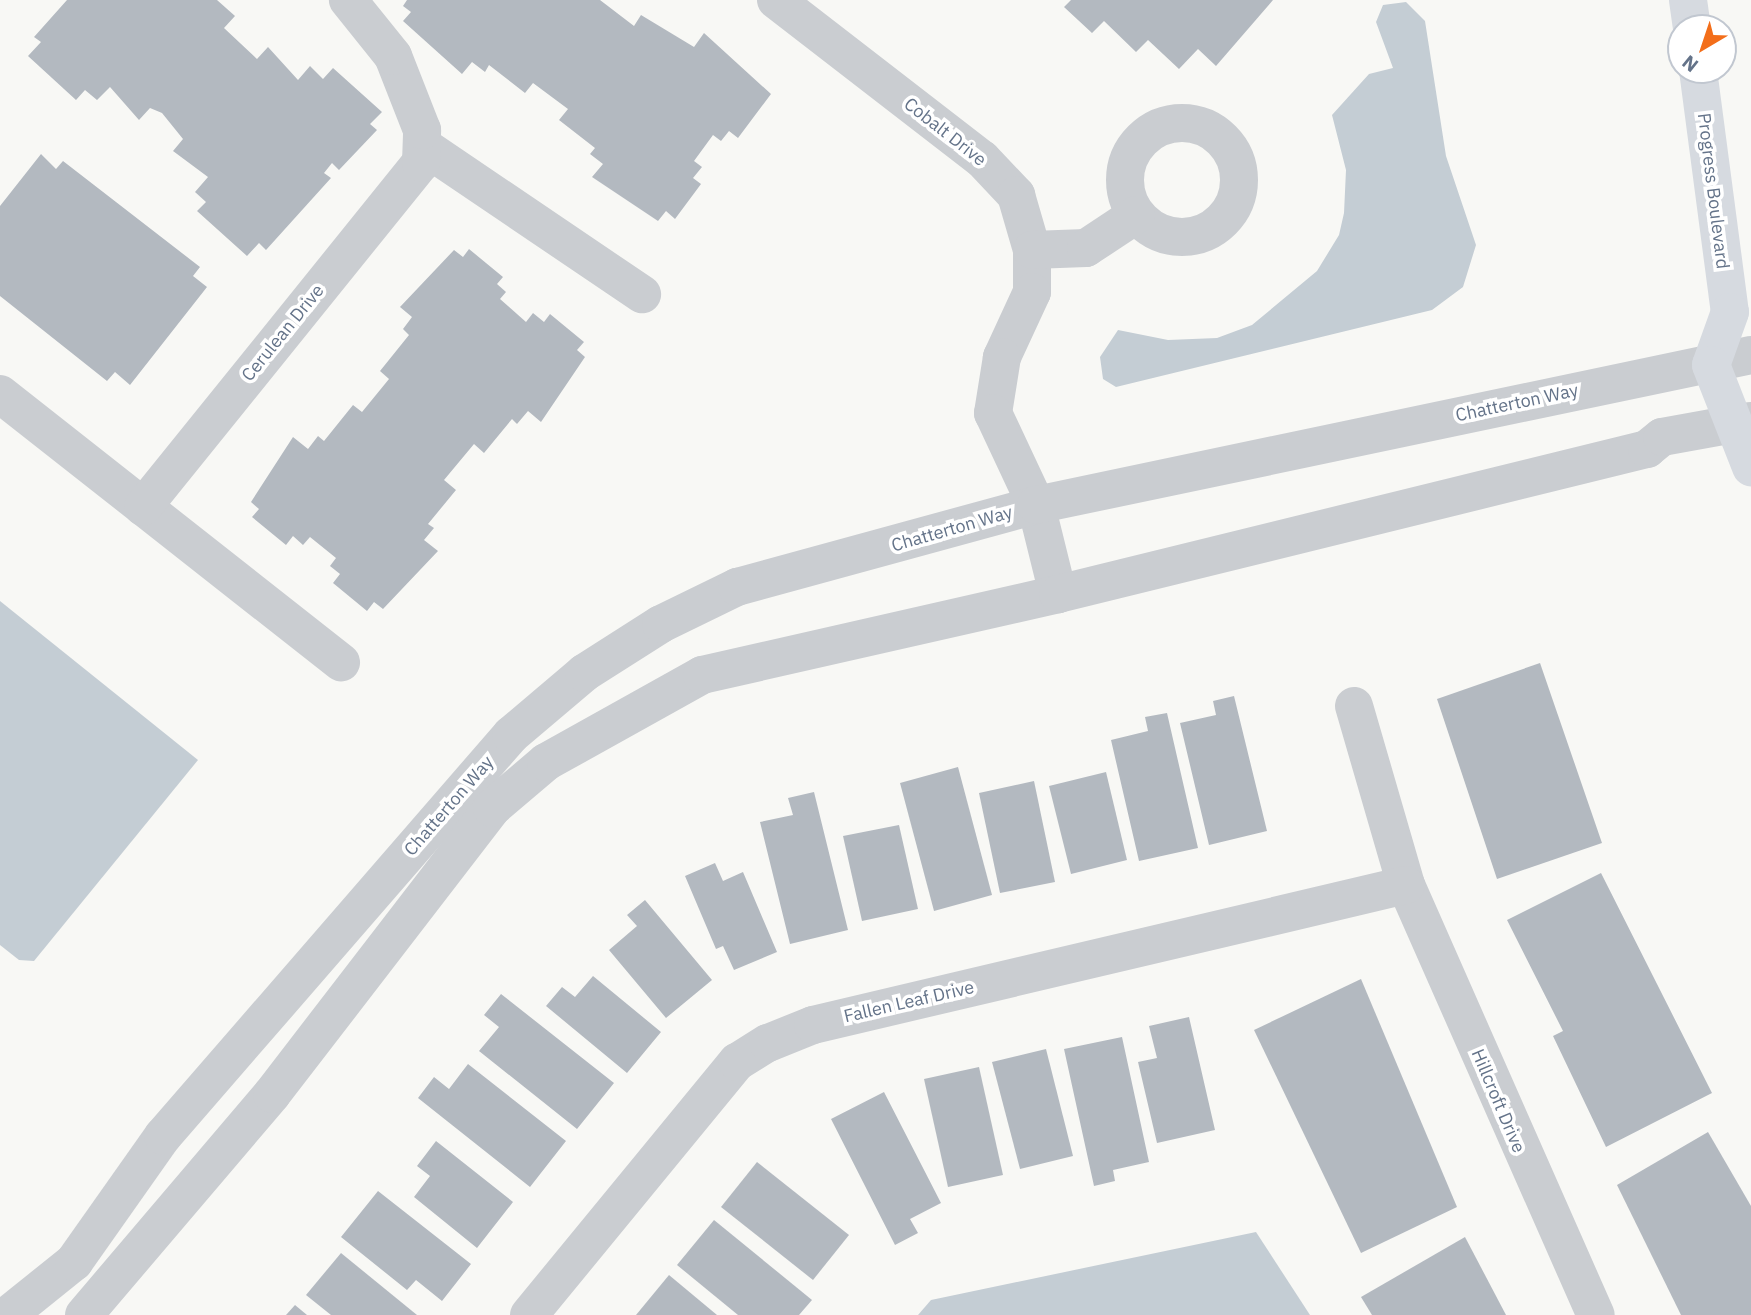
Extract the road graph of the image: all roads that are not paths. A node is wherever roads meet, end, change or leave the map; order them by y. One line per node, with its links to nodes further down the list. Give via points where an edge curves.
1 (348, 0): 4 (street, via 393,56)
2 (776, 0): 6 (street, Cobalt Drive, via 982,159 1016,195)
3 (1700, 84): 8 (main road, Progress Boulevard)
4 (426, 148): 7 (street); 15 (street, Cerulean Drive, via 421,163)
5 (1136, 215): 6 (street, via 1086,248)
6 (1032, 250): 14 (street, Cobalt Drive, via 1032,292 1002,357 993,413)
7 (642, 294)
8 (1741, 320): 10 (main road, Progress Boulevard)
9 (1751, 355): 10 (street, Chatterton Way)
10 (1711, 365): 12 (main road); 14 (street, Chatterton Way)
11 (0, 394): 15 (street)
12 (1743, 422): 13 (main road); 16 (street, Chatterton Way, via 1662,437 1647,449)
13 (1751, 467)
14 (1036, 505): 16 (street, Chatterton Way); 20 (street, Chatterton Way, via 737,587 661,624 584,673 511,735 172,1126 75,1262)
15 (143, 507): 17 (street)
16 (1058, 594): 21 (street, Chatterton Way, via 702,675 546,762 492,808 264,1104)
17 (341, 662)
18 (1354, 706): 19 (street, Hillcroft Drive)
19 (1406, 884): 22 (street, Fallen Leaf Drive, via 813,1025 768,1042 737,1062); 23 (street, Hillcroft Drive)
20 (8, 1315)
21 (84, 1315)
22 (529, 1315)
23 (1596, 1315)

